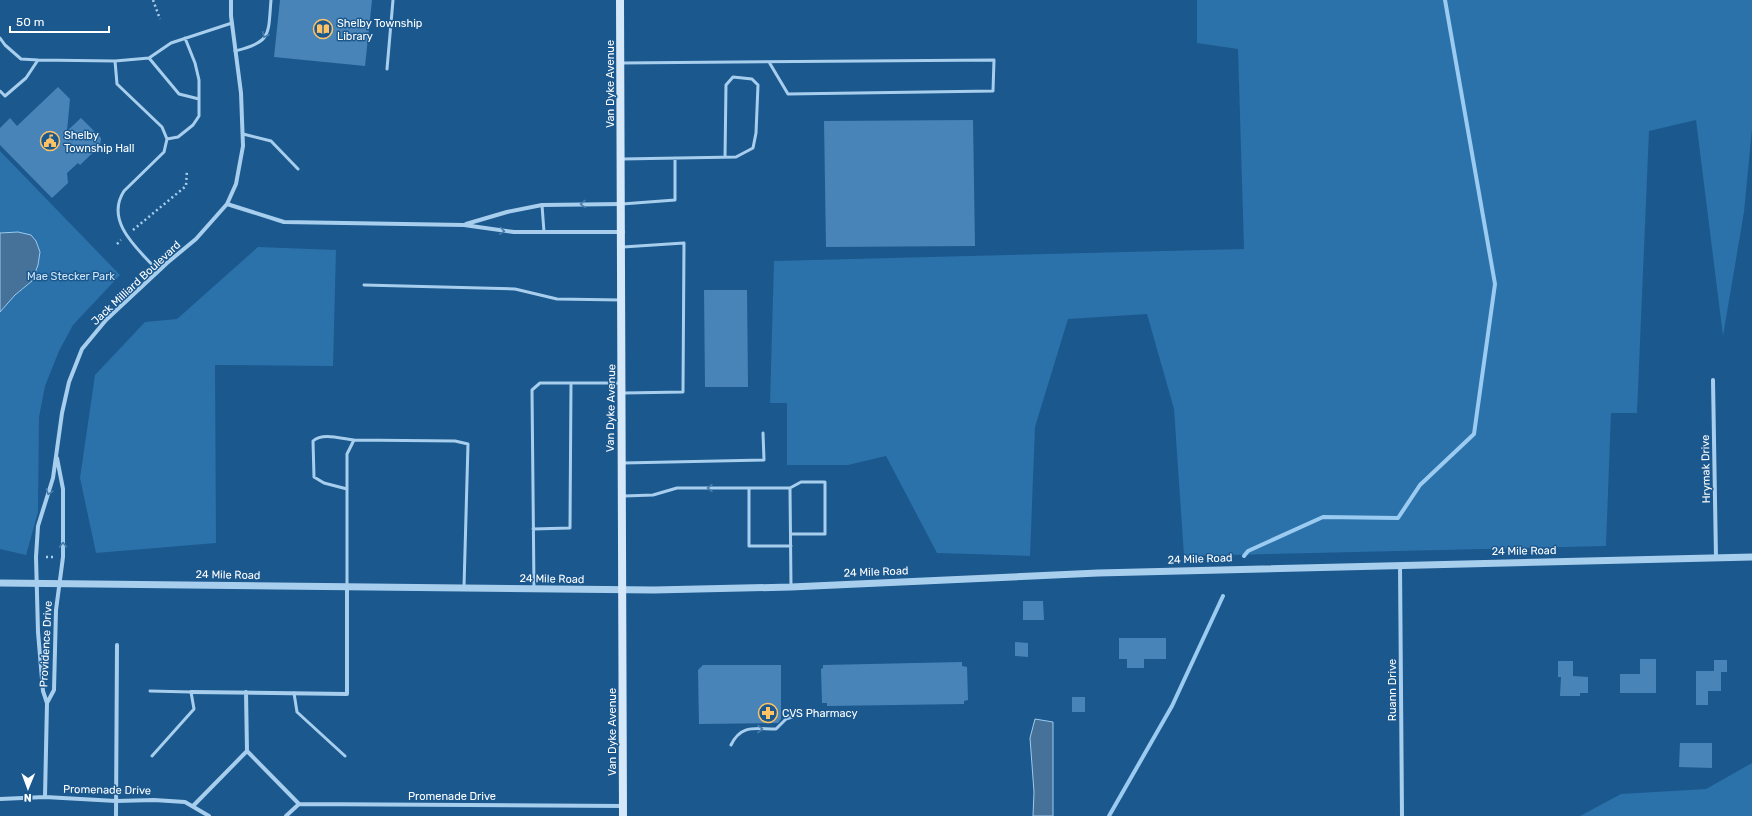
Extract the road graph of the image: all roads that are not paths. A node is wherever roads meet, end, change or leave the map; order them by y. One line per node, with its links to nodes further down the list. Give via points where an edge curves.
1 (231, 0): 5 (street, Jack Milliard Boulevard)
2 (271, 0): 8 (lane, one-way to 8, via 268,31 263,40 254,46)
3 (393, 0): 14 (lane)
4 (620, 0): 13 (main road, Van Dyke Avenue)
5 (232, 23): 7 (lane); 8 (street, Jack Milliard Boulevard)
6 (0, 38): 10 (lane, via 21,59)
7 (185, 38): 9 (lane, via 171,43); 16 (lane, via 196,63)
8 (235, 51): 17 (street, Jack Milliard Boulevard)
9 (149, 58): 11 (lane); 16 (lane, via 179,94)
10 (38, 60): 11 (lane); 15 (lane, via 26,78 6,96)
11 (115, 61): 18 (lane, via 117,84 162,127)
12 (769, 62): 12 (lane, via 994,60 993,91 788,94); 13 (lane)
13 (621, 63): 21 (main road, Van Dyke Avenue)
14 (387, 69)
15 (0, 91)
16 (199, 99): 18 (lane, via 199,116 193,125 178,137)
17 (243, 134): 22 (lane, via 271,141); 23 (street, Jack Milliard Boulevard, via 236,184)
18 (167, 139): 30 (lane, via 164,152 124,191 118,208 123,230)
19 (725, 157): 19 (lane, via 736,156 753,148 758,86 752,79 733,77 726,85); 20 (lane)
20 (675, 158): 21 (lane); 24 (lane, via 675,200)
21 (622, 159): 24 (main road, Van Dyke Avenue)
22 (298, 169)
23 (227, 204): 26 (street, via 284,222); 30 (street, Jack Milliard Boulevard, via 196,239)
24 (622, 204): 25 (street, one-way to 25); 28 (main road, Van Dyke Avenue)
25 (542, 205): 26 (street); 27 (lane)
26 (464, 225): 27 (street, one-way to 27, via 514,232)
27 (544, 232): 28 (street)
28 (623, 232): 29 (main road, Van Dyke Avenue)
29 (623, 247): 32 (main road, Van Dyke Avenue); 36 (lane, via 684,243 683,392)
30 (158, 271): 39 (street, Jack Milliard Boulevard, via 106,320 82,349 69,382)
31 (364, 285): 32 (lane, via 514,289 557,299)
32 (622, 300): 35 (main road, Van Dyke Avenue)
33 (1713, 380): 49 (street, Hrymak Drive)
34 (571, 383): 35 (lane); 45 (lane, via 540,383 532,390); 45 (lane, via 570,528)
35 (622, 383): 36 (main road, Van Dyke Avenue)
36 (622, 393): 40 (main road, Van Dyke Avenue)
37 (763, 433): 40 (lane, via 764,460)
38 (354, 440): 43 (lane, via 347,454); 43 (lane, via 324,436 313,441 314,477 324,483); 56 (lane, via 456,441 468,444)
39 (56, 454): 52 (street, Jack Milliard Boulevard, one-way to 52, via 53,478 38,526); 53 (street, Jack Milliard Boulevard, one-way to 39, via 63,557 63,489)
40 (621, 464): 44 (main road, Van Dyke Avenue)
41 (749, 488): 42 (lane); 44 (lane, one-way to 44, via 677,488 653,495); 47 (lane, via 749,546)
42 (790, 488): 46 (lane); 46 (lane, via 801,482 825,482 825,534)
43 (347, 489): 54 (lane)
44 (622, 496): 58 (main road, Van Dyke Avenue)
45 (533, 529): 57 (lane)
46 (791, 534): 47 (lane)
47 (791, 546): 55 (lane)
48 (1752, 557): 49 (street, 24 Mile Road)
49 (1716, 558): 50 (street, 24 Mile Road)
50 (1400, 565): 55 (street, 24 Mile Road, via 1098,573); 80 (street, Ruann Drive)
51 (0, 583): 52 (street, 24 Mile Road)
52 (36, 583): 53 (street, 24 Mile Road); 64 (street, Providence Drive, via 43,691)
53 (59, 584): 54 (street, 24 Mile Road); 64 (street, Providence Drive, via 54,690)
54 (346, 587): 56 (street, 24 Mile Road); 63 (street, via 347,694)
55 (791, 587): 58 (street, 24 Mile Road)
56 (464, 589): 57 (street, 24 Mile Road)
57 (534, 590): 58 (street, 24 Mile Road)
58 (622, 590): 75 (main road, Van Dyke Avenue)
59 (117, 645): 72 (street)
60 (150, 691): 61 (lane)
61 (192, 692): 62 (street); 68 (lane, via 194,709)
62 (246, 692): 63 (street); 67 (street)
63 (294, 693): 69 (lane, via 297,712)
64 (47, 703): 70 (street, Providence Drive)
65 (792, 717): 66 (lane, one-way to 65, via 738,733 745,729 776,729)
66 (731, 744)
67 (246, 751): 73 (street); 74 (street)
68 (152, 756)
69 (345, 756)
70 (45, 797): 71 (street, Promenade Drive); 72 (street, Promenade Drive)
71 (0, 799)
72 (116, 801): 74 (street, Promenade Drive, via 185,802); 76 (street)
73 (299, 804): 75 (street, Promenade Drive); 78 (street)
74 (193, 806): 77 (street, Promenade Drive)
75 (623, 806): 79 (main road, Van Dyke Avenue)
76 (116, 816)
77 (209, 816)
78 (286, 816)
79 (623, 816)
80 (1402, 816)

